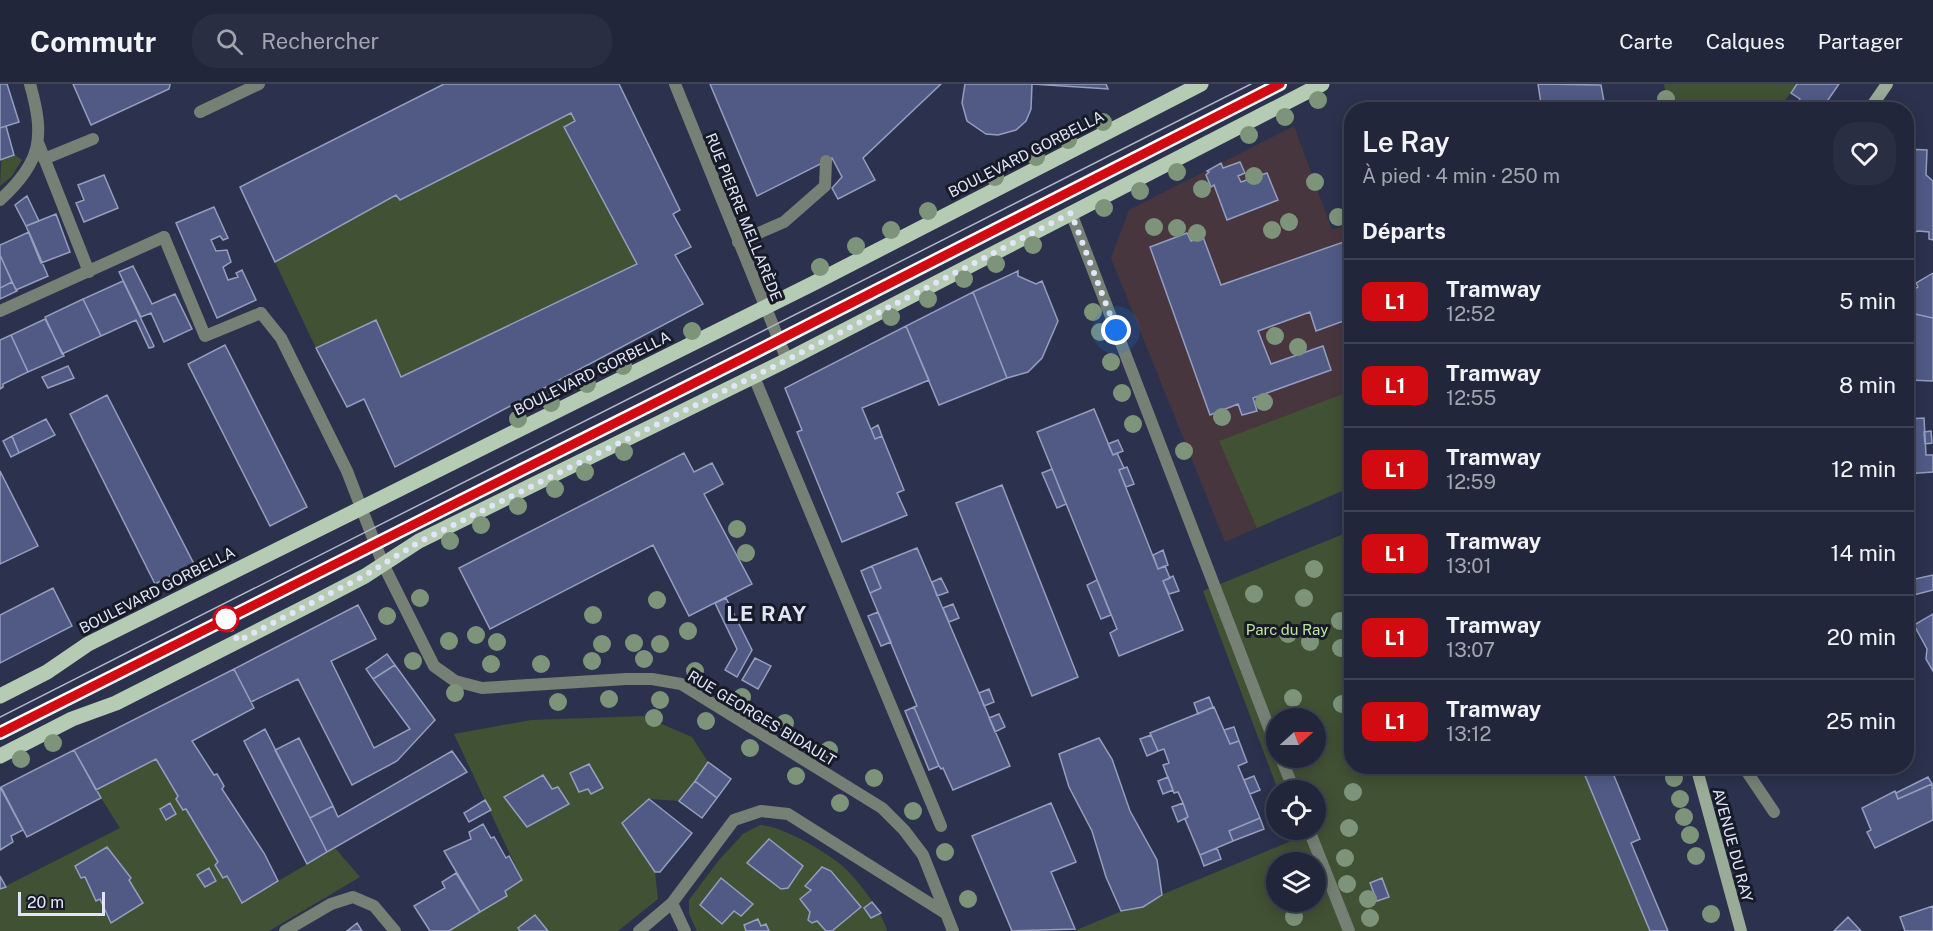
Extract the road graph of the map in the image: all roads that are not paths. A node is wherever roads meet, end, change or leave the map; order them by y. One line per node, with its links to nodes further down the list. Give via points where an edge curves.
1 (30, 84): 10 (street, via 38,111)
2 (259, 84): 8 (street)
3 (675, 84): 15 (street, RUE PIERRE MELLARÈDE)
4 (1201, 84): 17 (main road, BOULEVARD GORBELLA)
5 (1322, 84): 14 (main road)
6 (1887, 84): 7 (main road)
7 (1875, 102)
8 (200, 112)
9 (93, 139): 11 (street)
10 (39, 145): 11 (street); 13 (street, via 23,179)
11 (44, 159): 16 (street)
12 (826, 161): 15 (street, via 825,186 784,222)
13 (0, 200)
14 (1071, 213): 19 (main road); 24 (street)
15 (738, 242): 17 (street, RUE PIERRE MELLARÈDE)
16 (89, 272): 18 (street); 21 (street, RUE GEORGES BIDAULT, via 164,237 204,336 261,313 281,338)
17 (764, 308): 19 (street, RUE PIERRE MELLARÈDE); 21 (main road, BOULEVARD GORBELLA)
18 (0, 311)
19 (787, 360): 20 (main road)
20 (754, 377): 22 (main road, via 419,542); 29 (street)
21 (362, 507): 22 (street, RUE GEORGES BIDAULT); 23 (main road, BOULEVARD GORBELLA, via 88,644 47,672)
22 (383, 564): 25 (main road, via 116,703 72,719); 32 (street, RUE GEORGES BIDAULT, via 434,666 455,681 482,688 626,679 681,684 882,808 923,855)
23 (0, 696)
24 (1266, 720)
25 (0, 756)
26 (1698, 774): 39 (main road, AVENUE DU RAY)
27 (1748, 774): 28 (street)
28 (1774, 812)
29 (941, 826)
30 (1313, 840): 38 (street)
31 (672, 903): 32 (street, via 734,820 760,810 788,814); 35 (street); 36 (street)
32 (945, 913): 37 (street, RUE GEORGES BIDAULT)
33 (285, 931): 34 (street, via 331,904 354,897 374,906)
34 (395, 931)
35 (639, 931)
36 (685, 931)
37 (953, 931)
38 (1348, 931)
39 (1741, 931)

